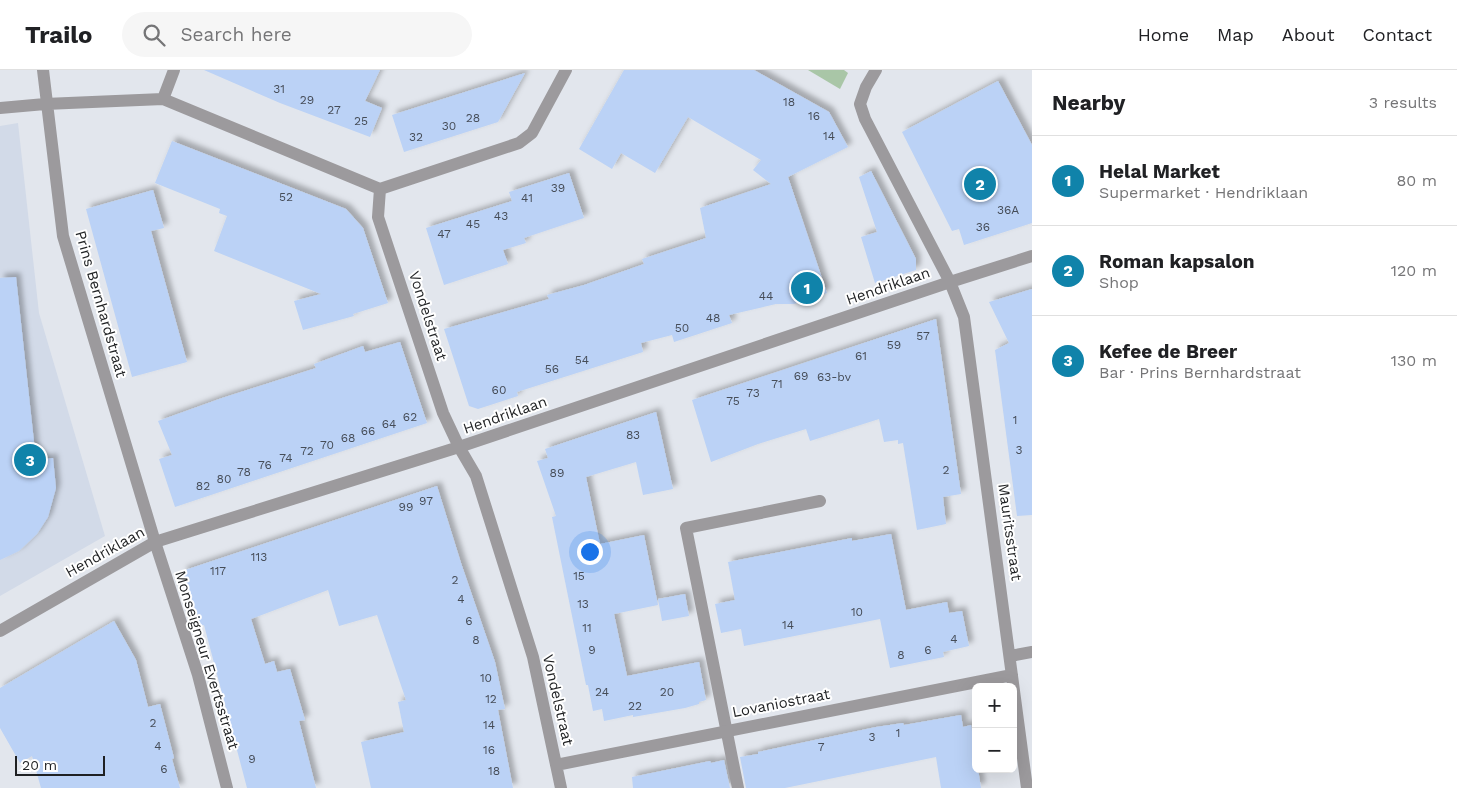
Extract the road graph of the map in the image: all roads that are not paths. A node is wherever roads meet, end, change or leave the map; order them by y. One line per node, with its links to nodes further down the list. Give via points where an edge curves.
1 (42, 70): 6 (street, Prins Bernhardstraat)
2 (174, 70): 5 (street)
3 (566, 70): 8 (street, via 532,133 519,143)
4 (876, 70): 10 (street, Mauritsstraat, via 860,104 865,119)
5 (163, 99): 6 (street); 8 (street)
6 (45, 104): 7 (street); 13 (street, Prins Bernhardstraat, via 63,236)
7 (0, 108)
8 (380, 189): 11 (street, Vondelstraat, via 378,217 443,413)
9 (1032, 256): 10 (street, Hendriklaan)
10 (950, 282): 11 (street, Hendriklaan); 16 (street, Mauritsstraat, via 964,317)
11 (459, 447): 13 (street, Hendriklaan); 19 (street, Vondelstraat, via 476,476 532,657)
12 (820, 501): 18 (street, via 686,528)
13 (155, 542): 14 (street, Hendriklaan); 20 (street, Monseigneur Evertsstraat, via 198,675)
14 (0, 631)
15 (1032, 652): 16 (street)
16 (1010, 656): 17 (street, Mauritsstraat)
17 (1012, 675): 18 (street, Lovaniostraat); 23 (street, Mauritsstraat)
18 (726, 730): 19 (street, Lovaniostraat); 22 (street)
19 (556, 765): 21 (street, Vondelstraat)
20 (227, 788)
21 (561, 788)
22 (738, 788)
23 (1027, 788)

